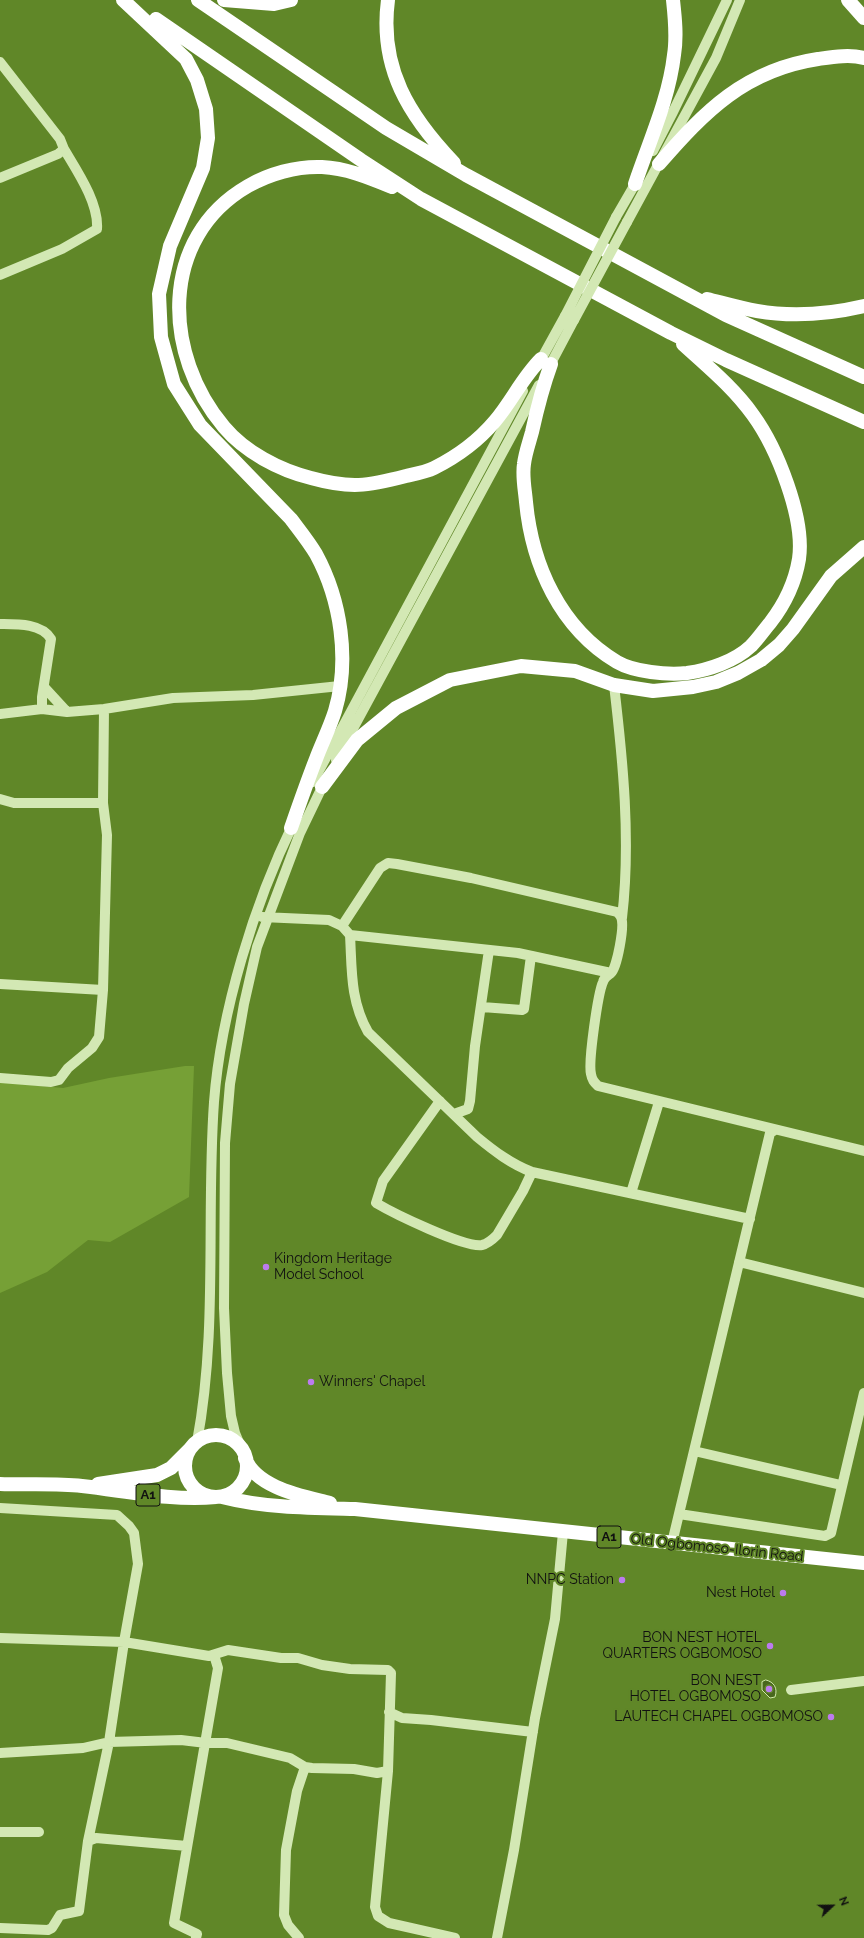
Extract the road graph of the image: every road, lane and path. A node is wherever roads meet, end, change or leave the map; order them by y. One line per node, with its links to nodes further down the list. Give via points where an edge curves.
1 (123, 0): 30 (highway, via 186,59 197,80 206,109 208,138 203,168 170,246 159,294 160,337 174,384 200,425 291,519 316,555 332,592 340,625 343,662)
2 (127, 0): 19 (highway)
3 (198, 0): 16 (highway, via 386,128)
4 (224, 0): 5 (highway, via 274,4)
5 (291, 0)
6 (388, 0): 16 (highway, via 385,22 392,69 411,109 431,138)
7 (673, 0): 18 (highway, via 676,24 674,55 661,110)
8 (727, 0): 18 (street)
9 (740, 0): 15 (street, via 716,58)
10 (848, 0): 11 (highway)
11 (864, 18)
12 (864, 58): 15 (highway, via 831,57 806,61 750,80 722,99 690,128)
13 (0, 62): 14 (street, via 60,139)
14 (64, 149): 17 (street, via 58,154); 20 (street, via 83,180 98,221 97,229 62,250)
15 (659, 164): 24 (street, bridge, via 574,320)
16 (466, 175): 21 (highway)
17 (0, 178)
18 (635, 184): 24 (street, bridge, via 565,316)
19 (421, 199): 23 (highway); 24 (highway, via 352,172 322,167 294,169 261,179 230,196 201,228 185,261 180,293 179,326 188,366 205,401 225,428 247,448 272,464 298,475 339,485 369,486 432,469 454,456 494,422 527,373)
20 (0, 275)
21 (685, 294): 22 (highway, via 758,311 787,314 821,313); 25 (highway)
22 (864, 306)
23 (671, 333): 24 (highway, via 725,383 753,414 779,462 798,531 799,559 782,607 751,646 730,660 709,668 662,673 619,663 588,639 561,608 540,570 528,522 524,465); 26 (highway)
24 (546, 361): 36 (street); 39 (street, via 313,782)
25 (864, 377)
26 (864, 422)
27 (864, 547): 29 (highway, via 831,576 779,645 738,673 716,682 672,690 653,691)
28 (0, 624): 31 (street, via 30,626 48,633 51,639)
29 (614, 684): 36 (highway, via 575,672 521,666 450,680 396,708 357,740); 42 (street, via 626,841 626,886)
30 (340, 686): 33 (street, via 253,695 173,698); 39 (highway, via 335,711)
31 (44, 687): 32 (street); 34 (street)
32 (42, 709): 34 (street); 35 (street)
33 (104, 710): 34 (street); 38 (street)
34 (67, 712)
35 (0, 714)
36 (322, 787): 41 (street, via 300,833)
37 (0, 799): 38 (street, via 14,802)
38 (103, 803): 49 (street, via 107,835)
39 (291, 828): 40 (street)
40 (255, 917): 41 (street); 52 (street, via 228,1014)
41 (267, 917): 43 (street, via 329,920); 53 (street, via 257,946 244,1004)
42 (622, 918): 43 (street, via 617,912 478,879 388,863 380,868); 47 (street, via 616,965)
43 (342, 926): 44 (street)
44 (350, 935): 45 (street); 54 (street, via 354,997 360,1018 368,1032)
45 (489, 950): 46 (street); 50 (street)
46 (531, 956): 47 (street); 50 (street, via 524,1009)
47 (611, 972): 55 (street, via 603,980 600,990 592,1048 592,1080 598,1086)
48 (0, 984): 49 (street)
49 (103, 990): 51 (street, via 99,1037 92,1048 68,1068 59,1080 51,1082)
50 (482, 1007): 56 (street, via 468,1109)
51 (0, 1078)
52 (216, 1082): 53 (street); 60 (street)
53 (230, 1084): 61 (street, via 225,1143)
54 (440, 1101): 56 (street); 59 (street, via 383,1181 376,1203 455,1239 482,1245 497,1235)
55 (659, 1102): 57 (street); 62 (street)
56 (454, 1114): 59 (street, via 496,1153)
57 (775, 1130): 58 (street); 63 (street, via 770,1134)
58 (864, 1151)
59 (532, 1172): 62 (street)
60 (212, 1176): 61 (street); 67 (street, via 207,1369 202,1414)
61 (226, 1177): 69 (street, via 224,1308 227,1374 234,1427)
62 (631, 1193): 63 (street)
63 (750, 1219): 64 (street)
64 (739, 1262): 65 (street); 68 (street)
65 (864, 1293)
66 (864, 1393): 71 (street)
67 (193, 1446): 69 (highway, via 206,1437 226,1437 235,1442); 72 (highway, A1, via 171,1468 157,1475); 73 (highway, via 185,1460 185,1471 189,1481 196,1490 205,1495)
68 (694, 1451): 71 (street); 76 (street)
69 (243, 1454): 73 (highway, via 246,1466 242,1482 237,1489); 75 (highway, A1, via 251,1470 272,1485)
70 (0, 1484): 72 (highway, A1)
71 (842, 1485): 76 (street, via 833,1528 831,1533 825,1536)
72 (81, 1486): 73 (highway, A1, via 161,1496 199,1499)
73 (219, 1497): 75 (highway, A1, via 276,1506)
74 (0, 1508): 81 (street, via 117,1515 130,1526 134,1533 138,1564)
75 (355, 1509): 77 (highway, Old Ogbomoso-Ilorin Road / A1)
76 (679, 1514): 78 (street)
77 (563, 1532): 78 (highway, Old Ogbomoso-Ilorin Road / A1); 86 (street, via 555,1619)
78 (672, 1543): 79 (highway, Old Ogbomoso-Ilorin Road / A1)
79 (864, 1563)
80 (0, 1638): 81 (street)
81 (124, 1642): 82 (street); 87 (street)
82 (214, 1655): 85 (street, via 228,1650 298,1658 350,1669 388,1670 391,1673); 88 (street, via 218,1668)
83 (864, 1681): 84 (street)
84 (791, 1690)
85 (390, 1712): 86 (street, via 402,1718); 91 (street)
86 (533, 1732): 100 (street)
87 (109, 1742): 88 (street, via 181,1740); 89 (street, via 83,1748); 94 (street, via 91,1826)
88 (206, 1743): 90 (street, via 227,1744 290,1758); 95 (street)
89 (0, 1753)
90 (305, 1767): 91 (street, via 354,1769 377,1773); 98 (street, via 292,1813 286,1857 284,1915 288,1925)
91 (388, 1771): 99 (street, via 375,1907 378,1916 389,1923)
92 (0, 1832): 93 (street)
93 (39, 1832)
94 (92, 1839): 95 (street); 96 (street, via 79,1911 60,1915 48,1930)
95 (188, 1846): 97 (street, via 174,1923 197,1934)
96 (0, 1928)
97 (196, 1938)
98 (299, 1938)
99 (455, 1938)
100 (497, 1938)

